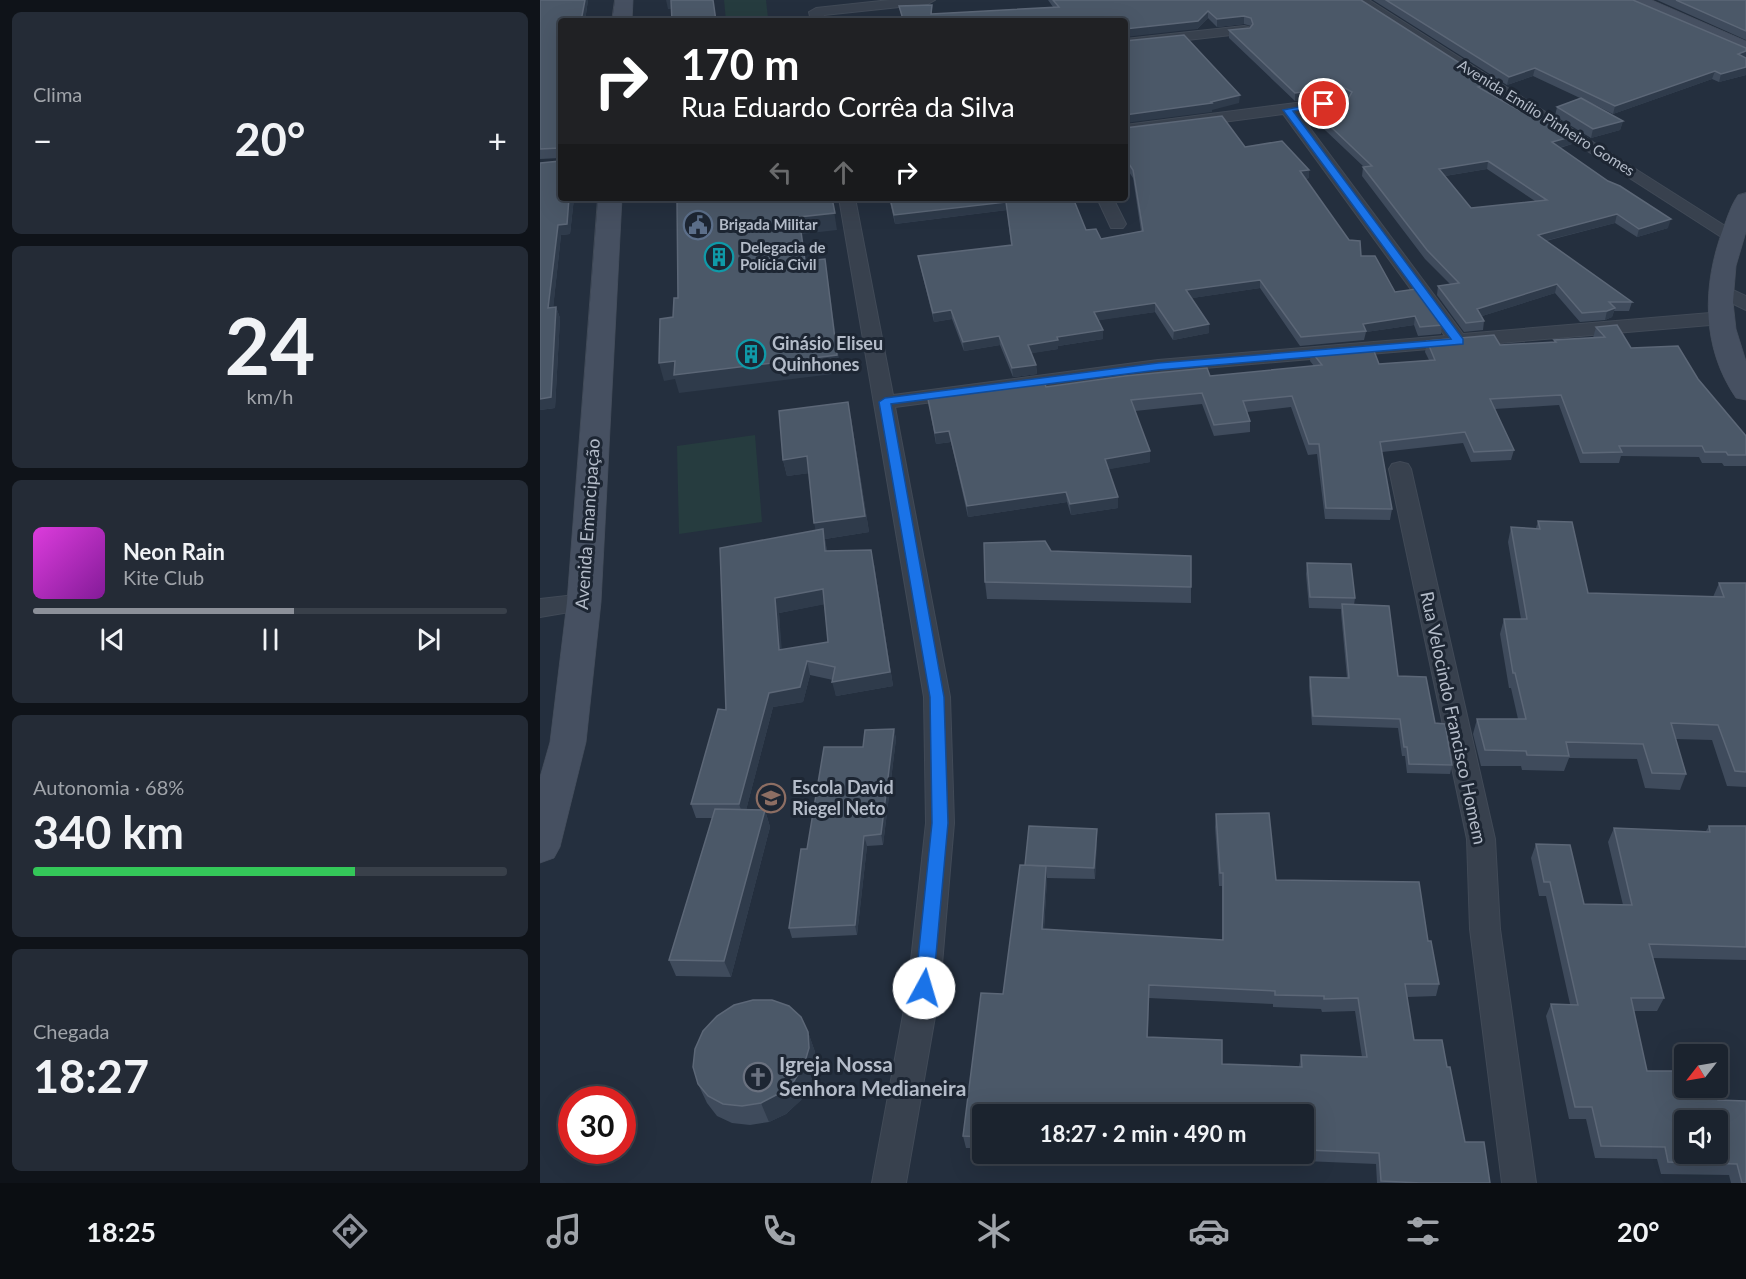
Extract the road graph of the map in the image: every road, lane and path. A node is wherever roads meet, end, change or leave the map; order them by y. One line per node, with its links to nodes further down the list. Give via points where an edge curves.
1 (624, 0): 7 (main road)
2 (928, 0): 6 (street)
3 (1360, 0): 20 (street, Avenida Emílio Pinheiro Gomes)
4 (1636, 0): 11 (main road)
5 (1665, 0): 9 (main road)
6 (817, 16)
7 (622, 18)
8 (1244, 30): 10 (street)
9 (1746, 35)
10 (1128, 43)
11 (1746, 48)
12 (1320, 105): 13 (street)
13 (1288, 110): 14 (street); 24 (street)
14 (1128, 130)
15 (1746, 200): 20 (main road)
16 (610, 201): 28 (main road, Avenida Emancipação)
17 (848, 201): 26 (street)
18 (1106, 201): 19 (street)
19 (1118, 224)
20 (1732, 236): 21 (main road)
21 (1720, 290): 22 (street); 23 (main road)
22 (1746, 304)
23 (1722, 318): 24 (street); 25 (main road, via 1733,368)
24 (1459, 342): 26 (street, via 1158,366)
25 (1746, 392)
26 (885, 402): 31 (street, via 937,697 940,823 924,988)
27 (1400, 469): 32 (street, Rua Velocindo Francisco Homem, via 1481,840 1485,929)
28 (584, 602): 29 (street); 30 (main road, Avenida Emancipação, via 568,742)
29 (540, 608)
30 (540, 847)
31 (889, 1183)
32 (1519, 1183)

